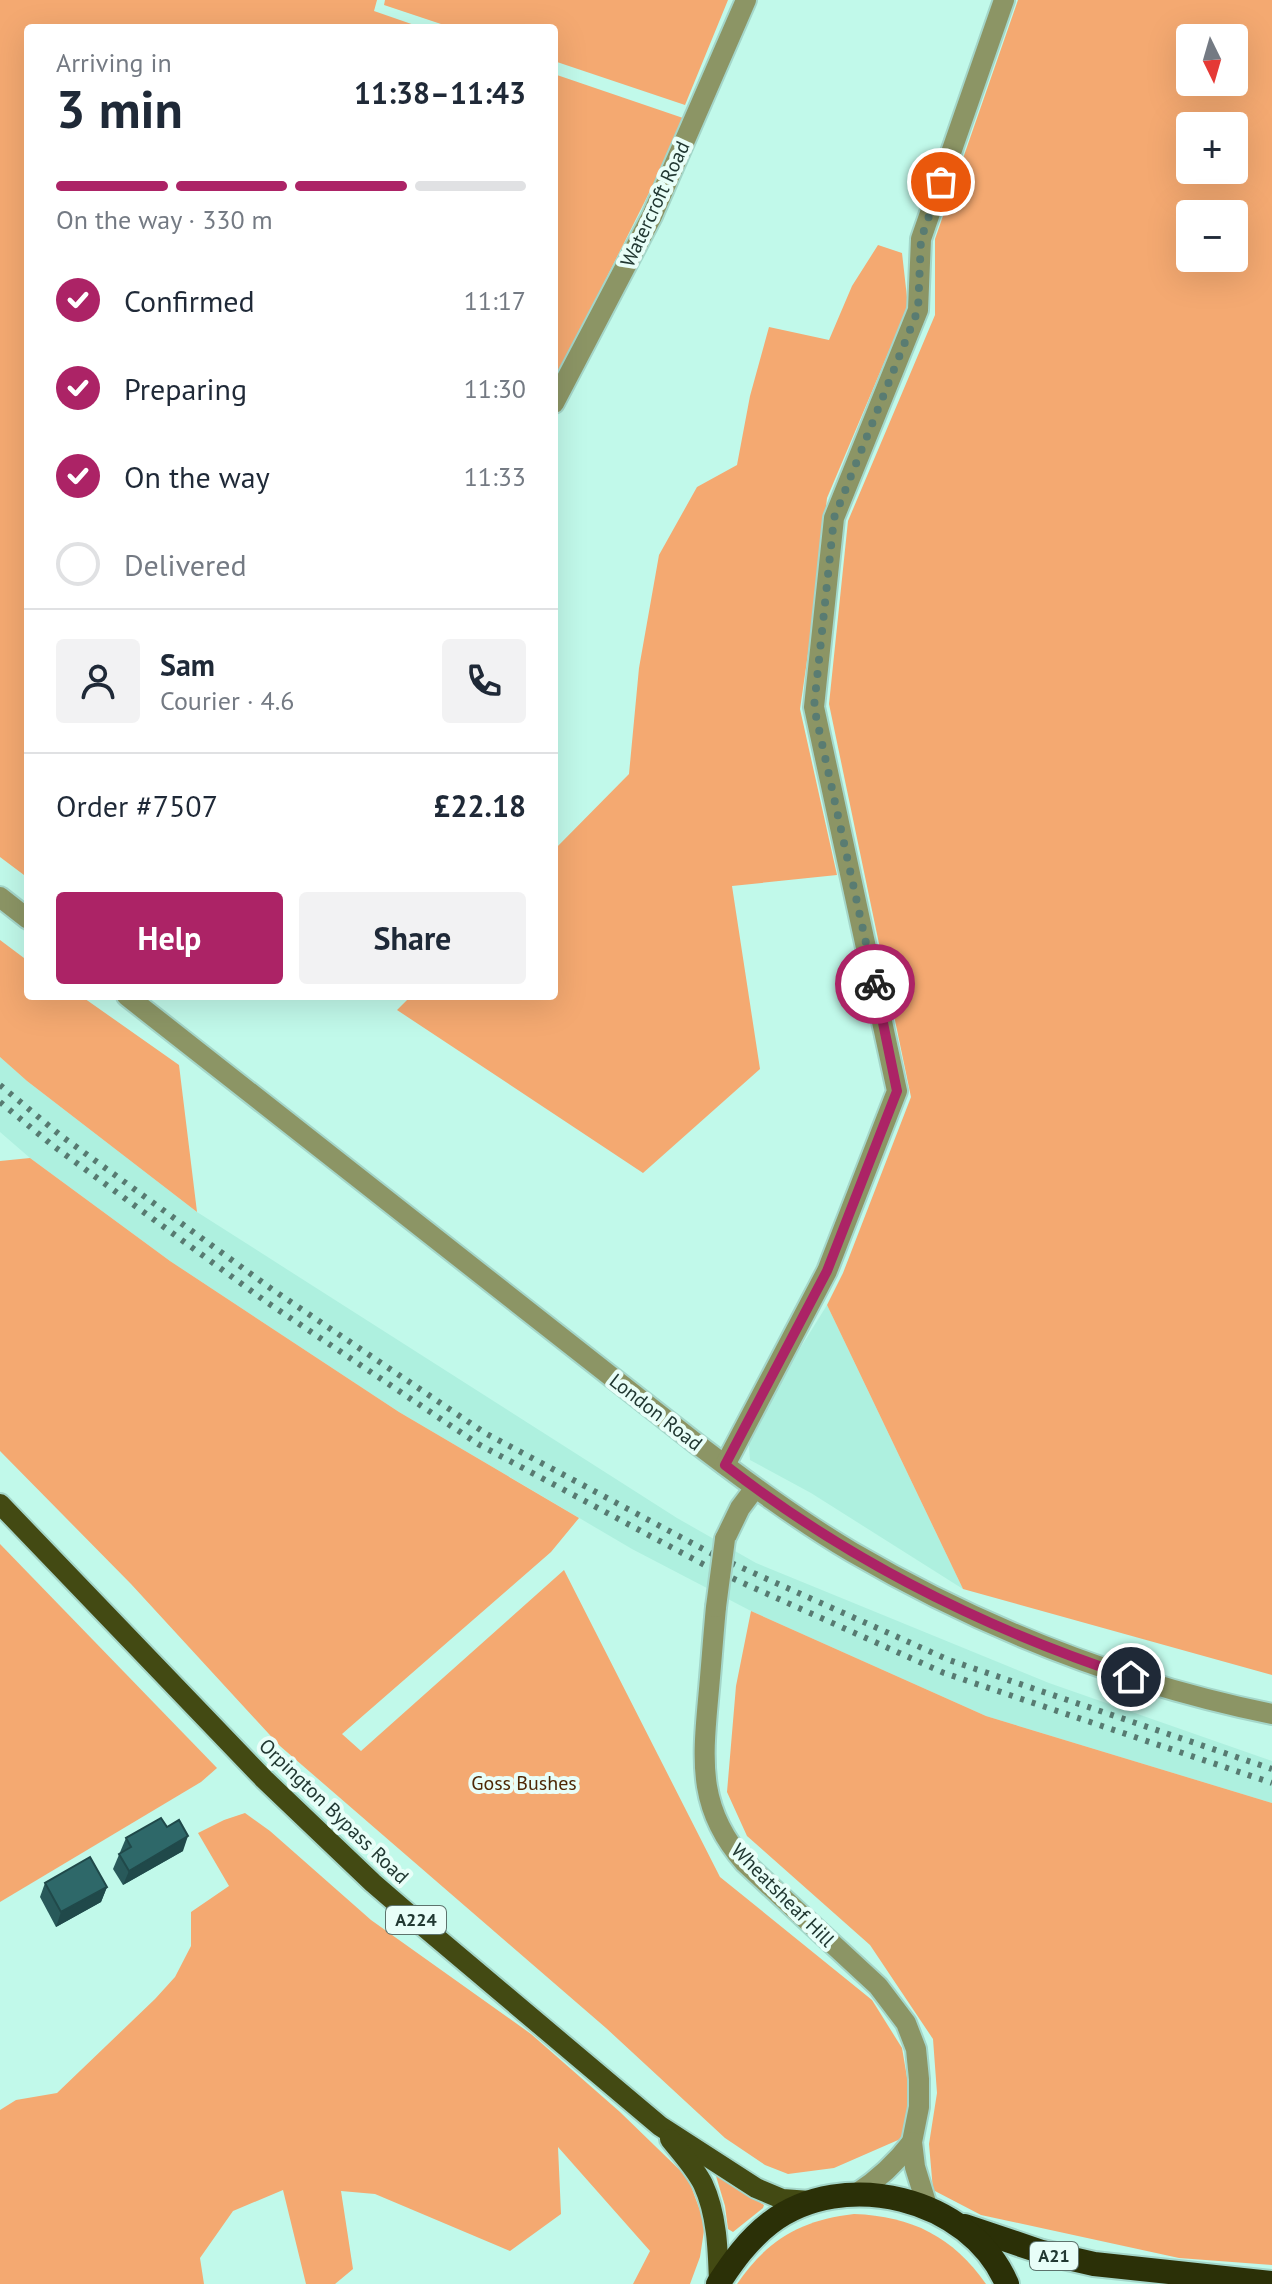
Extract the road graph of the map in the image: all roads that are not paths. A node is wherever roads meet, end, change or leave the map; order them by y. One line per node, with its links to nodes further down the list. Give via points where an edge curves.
1 (746, 0): 3 (street, Watercroft Road, via 652,216)
2 (1004, 0): 7 (street, via 921,239 918,310 834,518 814,707 897,1091 827,1271)
3 (558, 395)
4 (0, 897): 5 (street)
5 (24, 916)
6 (154, 1004): 7 (street, London Road)
7 (725, 1465): 8 (street, London Road)
8 (755, 1488): 10 (street, London Road, via 899,1578 1010,1632 1148,1683); 12 (street, Wheatsheaf Hill, bridge, via 725,1539 716,1607 704,1768 714,1811 745,1863 900,2012 918,2064 920,2093)
9 (0, 1504): 11 (main road, Orpington Bypass Road / A224, via 331,1844)
10 (1272, 1714)
11 (660, 2126): 14 (main road, Orpington Bypass Road / A224, via 756,2188 782,2199); 17 (main road, Orpington Bypass Road / A224, via 704,2185 718,2243)
12 (912, 2142): 13 (street, via 896,2163); 15 (street, Wheatsheaf Hill)
13 (856, 2194): 14 (highway); 15 (highway, via 883,2195)
14 (810, 2201): 17 (highway, via 772,2221 745,2245)
15 (928, 2209): 16 (highway)
16 (954, 2222): 18 (highway, A21, via 1077,2261); 19 (highway, via 993,2261)
17 (719, 2283)
18 (1272, 2283)
19 (1007, 2284)

